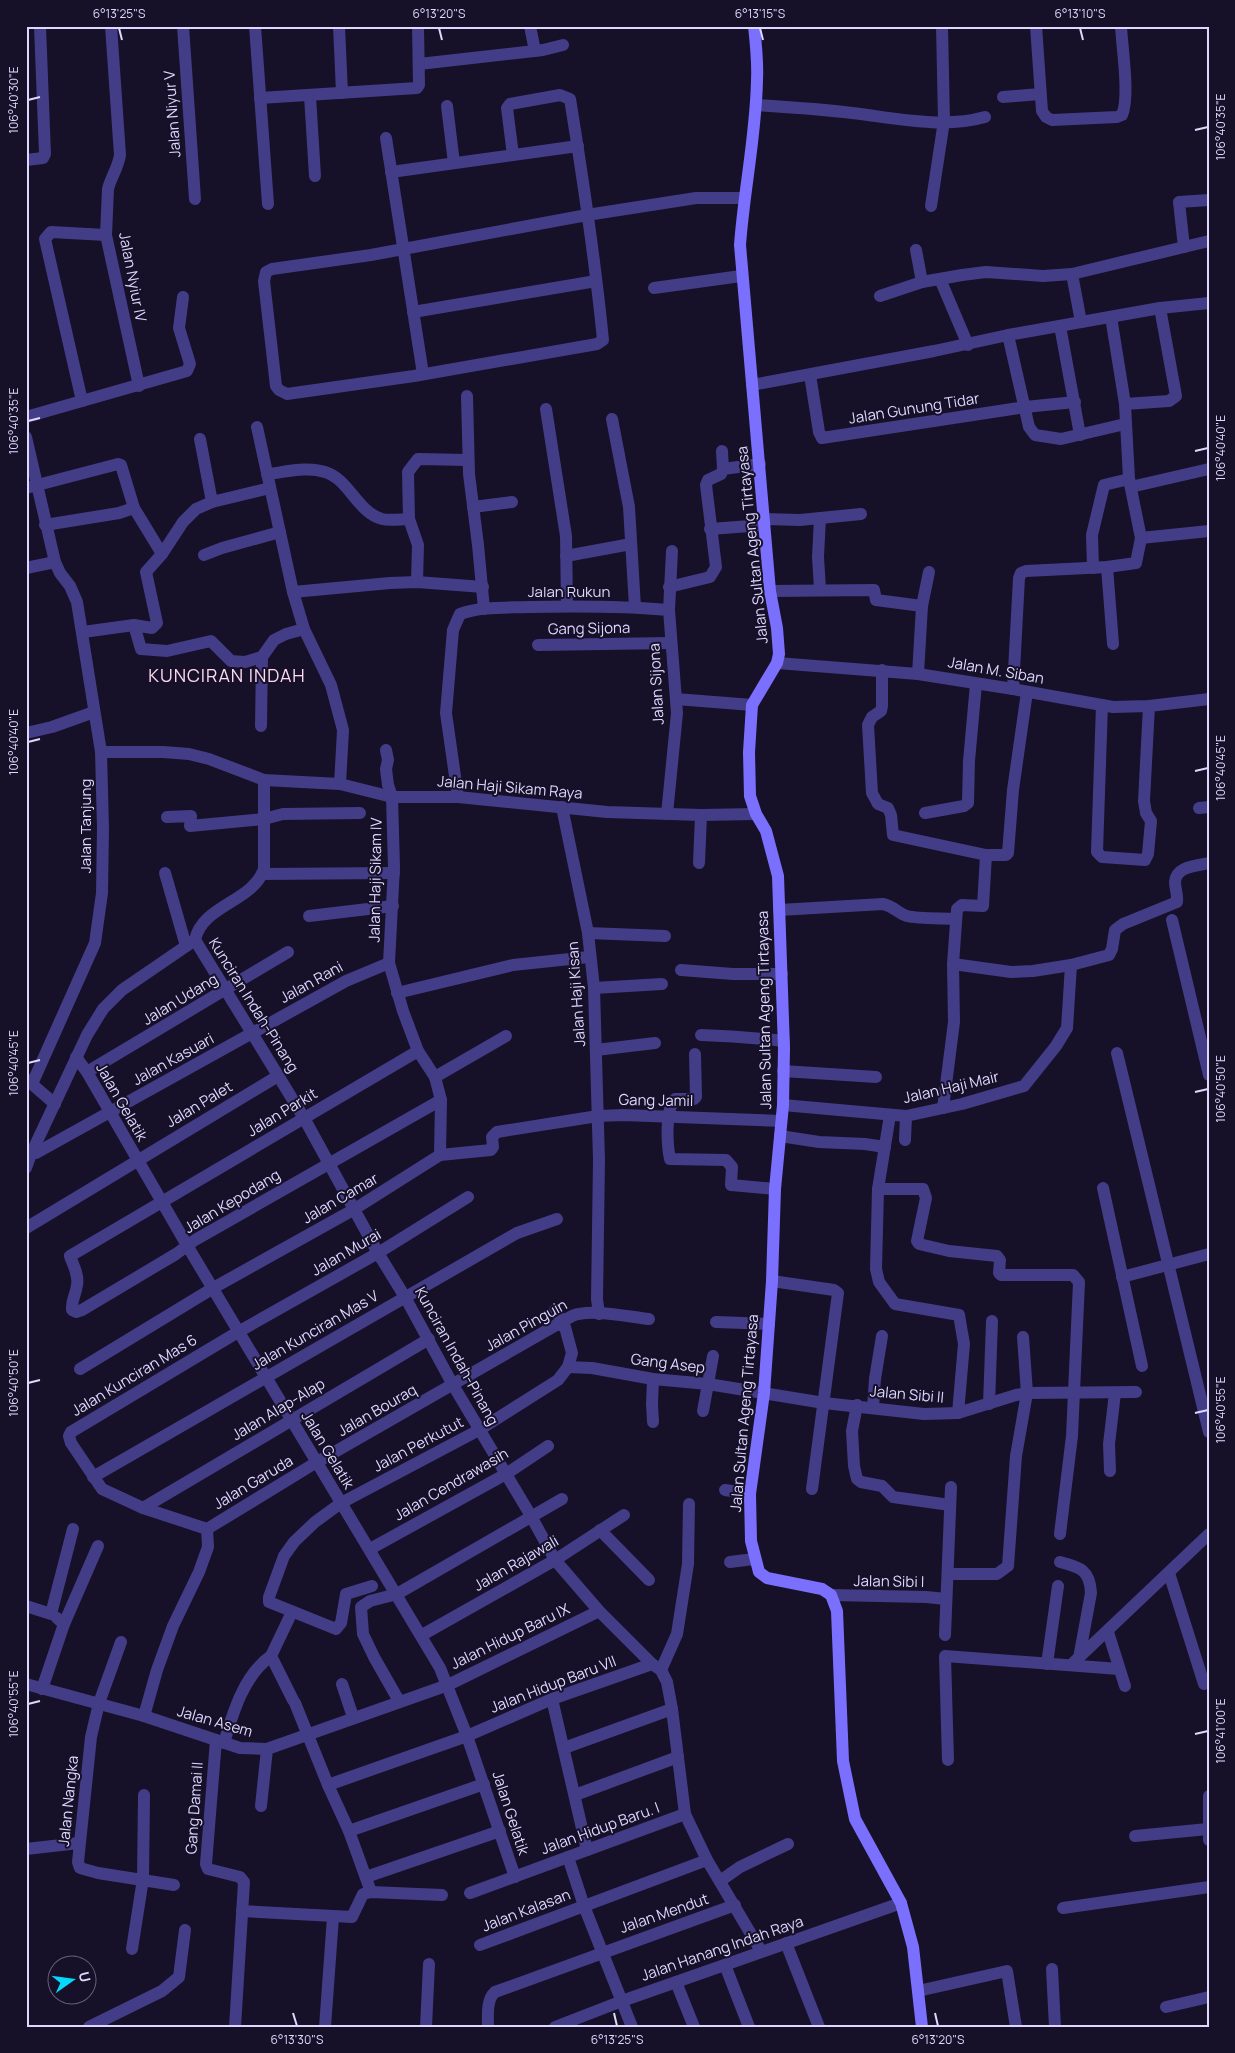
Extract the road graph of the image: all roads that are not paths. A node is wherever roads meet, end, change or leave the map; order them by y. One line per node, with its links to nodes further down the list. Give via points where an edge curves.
1 (40, 26): 27 (street, via 46,154 43,158)
2 (111, 26): 37 (street, Jalan Nyiur IV, via 120,155 108,189)
3 (183, 26): 31 (street, Jalan Niyur V)
4 (256, 26): 19 (street)
5 (339, 26): 15 (street)
6 (418, 26): 14 (street)
7 (530, 26): 13 (street)
8 (754, 26): 20 (main road, Jalan Sultan Ageng Tirtayasa)
9 (942, 26): 23 (street)
10 (1036, 26): 16 (street)
11 (1121, 26): 16 (street, via 1125,84 1122,115 1117,118 1052,120 1042,111)
12 (563, 45): 13 (street)
13 (536, 51): 14 (street)
14 (419, 64): 15 (street, via 419,85 414,90)
15 (342, 93): 17 (street)
16 (1040, 94): 18 (street)
17 (310, 96): 19 (street); 30 (street)
18 (1003, 97)
19 (260, 98): 34 (street)
20 (756, 105): 23 (street, via 822,109 924,122); 32 (main road, Jalan Sultan Ageng Tirtayasa)
21 (447, 106): 28 (street)
22 (984, 117): 23 (street, via 964,123)
23 (944, 121): 35 (street)
24 (386, 138): 29 (street)
25 (578, 146): 26 (street); 26 (street, via 570,99 560,94 510,104 507,108); 36 (street)
26 (513, 155): 28 (street)
27 (26, 160)
28 (454, 163): 29 (street)
29 (391, 172): 40 (street)
30 (315, 176)
31 (196, 198)
32 (743, 198): 36 (street, via 696,198); 43 (main road, Jalan Sultan Ageng Tirtayasa)
33 (1209, 200): 39 (street, via 1179,202)
34 (268, 204)
35 (931, 206)
36 (587, 215): 40 (street); 45 (street)
37 (106, 235): 61 (street, Jalan Nyiur IV); 63 (street, via 51,232 45,239)
38 (1209, 241): 39 (street)
39 (1184, 247): 42 (street)
40 (404, 249): 52 (street); 58 (street, via 266,272 264,281 276,386 287,394)
41 (916, 250): 46 (street)
42 (1072, 274): 44 (street, via 1043,276 986,272); 54 (street)
43 (741, 276): 47 (street); 60 (main road, Jalan Sultan Ageng Tirtayasa)
44 (940, 279): 46 (street); 57 (street)
45 (596, 281): 52 (street); 58 (street, via 603,340 597,344)
46 (922, 282): 48 (street)
47 (654, 288)
48 (880, 296)
49 (183, 297): 61 (street, via 179,328 190,368 187,372)
50 (1209, 303): 51 (street)
51 (1160, 308): 53 (street); 65 (street, via 1176,396 1169,402)
52 (413, 312): 58 (street)
53 (1111, 317): 54 (street); 65 (street)
54 (1081, 322): 55 (street)
55 (1060, 326): 56 (street); 64 (street)
56 (1008, 335): 57 (street); 66 (street)
57 (968, 344): 59 (street)
58 (422, 374)
59 (810, 375): 60 (street); 66 (street, Jalan Gunung Tidar, via 822,438)
60 (752, 385): 77 (main road, Jalan Sultan Ageng Tirtayasa)
61 (139, 386): 63 (street)
62 (467, 396): 76 (street)
63 (82, 401): 68 (street)
64 (1075, 402): 66 (street, Jalan Gunung Tidar); 72 (street)
65 (1125, 404): 70 (street)
66 (1025, 407): 72 (street, via 1029,427 1034,434 1061,439)
67 (546, 409): 101 (street, via 563,510)
68 (26, 417)
69 (612, 419): 97 (street, via 629,507)
70 (1125, 424): 72 (street); 81 (street)
71 (256, 427): 80 (street)
72 (1080, 435)
73 (26, 437): 82 (street, Jalan Tanjung)
74 (200, 439): 84 (street)
75 (722, 451): 78 (street)
76 (468, 460): 86 (street); 90 (street, via 418,459 408,472)
77 (760, 464): 78 (street); 91 (main road, Jalan Sultan Ageng Tirtayasa)
78 (723, 469): 93 (street, via 706,485)
79 (1209, 469): 81 (street, via 1135,486)
80 (267, 474): 83 (street); 90 (street, via 310,469 326,472 382,519)
81 (1129, 482): 96 (street); 105 (street, via 1104,485 1092,535)
82 (32, 486): 87 (street, via 118,464); 92 (street, Jalan Tanjung)
83 (270, 488): 84 (street); 95 (street)
84 (212, 502): 99 (street, via 196,509 183,522)
85 (512, 502): 86 (street)
86 (473, 507): 108 (street)
87 (134, 508): 92 (street, via 119,514); 99 (street)
88 (861, 514): 89 (street)
89 (820, 518): 91 (street); 111 (street)
90 (409, 519): 107 (street, via 418,545)
91 (764, 522): 93 (street); 110 (main road, Jalan Sultan Ageng Tirtayasa)
92 (46, 525): 102 (street, Jalan Tanjung)
93 (710, 529): 109 (street, via 716,567 714,573 710,577)
94 (1209, 531): 96 (street)
95 (280, 532): 100 (street); 112 (street)
96 (1141, 538): 103 (street, via 1136,563)
97 (631, 544): 101 (street); 115 (street)
98 (672, 551): 109 (street, Jalan Sijona)
99 (162, 554): 118 (street, via 146,572 157,623 152,628)
100 (204, 555)
101 (566, 556): 113 (street)
102 (55, 562): 104 (street); 120 (street, Jalan Tanjung, via 70,586)
103 (1107, 567): 105 (street); 122 (street)
104 (26, 568)
105 (1093, 568): 129 (street, via 1026,570 1022,573 1019,578)
106 (929, 572): 114 (street)
107 (417, 582): 108 (street); 112 (street)
108 (483, 587): 116 (street)
109 (669, 587): 117 (street, Jalan Sijona)
110 (770, 590): 111 (street); 125 (main road, Jalan Sultan Ageng Tirtayasa, via 779,644)
111 (820, 590): 114 (street, via 874,590 876,600)
112 (293, 592): 119 (street)
113 (567, 606): 115 (street, Jalan Rukun); 116 (street, Jalan Rukun)
114 (922, 606): 127 (street)
115 (635, 607): 117 (street, Jalan Rukun)
116 (484, 609): 144 (street, Jalan Rukun, via 460,614 453,630 446,714)
117 (669, 610): 121 (street, Jalan Sijona)
118 (134, 625): 120 (street); 124 (street, via 141,650 167,651 212,641 231,661 244,662)
119 (304, 629): 124 (street, via 274,640); 142 (street, via 332,685 344,730)
120 (83, 632): 136 (street, Jalan Tanjung)
121 (670, 643): 123 (street, Gang Sijona); 131 (street, Jalan Sijona)
122 (1113, 644)
123 (538, 645)
124 (262, 657): 137 (street)
125 (777, 663): 126 (street, Jalan M. Siban); 134 (main road, Jalan Sultan Ageng Tirtayasa)
126 (882, 670): 127 (street, Jalan M. Siban); 153 (street, via 881,711 872,717 868,725 872,792 878,804 888,808 893,835)
127 (918, 674): 128 (street, Jalan M. Siban)
128 (976, 684): 129 (street, Jalan M. Siban); 147 (street, via 968,803)
129 (1013, 689): 130 (street, Jalan M. Siban)
130 (1027, 692): 133 (street, Jalan M. Siban); 153 (street, via 1013,790 1009,851 1006,855)
131 (676, 699): 134 (street); 148 (street, Jalan Sijona)
132 (1209, 699): 135 (street, Jalan M. Siban)
133 (1102, 705): 135 (street, Jalan M. Siban, via 1113,708); 135 (street, via 1097,852 1102,857 1145,860 1151,821 1144,801)
134 (752, 706): 149 (main road, Jalan Sultan Ageng Tirtayasa, via 748,752 750,796)
135 (1149, 706)
136 (94, 712): 138 (street); 140 (street, Jalan Tanjung)
137 (261, 726)
138 (26, 733)
139 (386, 750): 143 (street, Jalan Haji Sikam IV)
140 (101, 752): 141 (street, Jalan Haji Sikam Raya, via 189,754); 194 (street, Jalan Tanjung, via 102,893 95,943)
141 (264, 780): 142 (street, Jalan Haji Sikam Raya); 152 (street)
142 (340, 784): 143 (street, Jalan Haji Sikam Raya)
143 (392, 797): 144 (street, Jalan Haji Sikam Raya); 157 (street, Jalan Haji Sikam IV)
144 (458, 797): 145 (street, Jalan Haji Sikam Raya)
145 (562, 807): 148 (street, Jalan Haji Sikam Raya); 164 (street, Jalan Haji Kisan)
146 (360, 813): 152 (street, via 283,814)
147 (925, 813)
148 (668, 814): 150 (street, Jalan Haji Sikam Raya)
149 (756, 814): 150 (street, Jalan Haji Sikam Raya); 160 (main road, Jalan Sultan Ageng Tirtayasa, via 766,831 773,854)
150 (702, 816): 154 (street)
151 (167, 817): 152 (street, via 191,816 190,826)
152 (264, 820): 158 (street)
153 (986, 855): 162 (street, via 983,906 959,906)
154 (699, 863)
155 (1209, 863): 171 (street, via 1178,873 1175,883 1178,902 1114,930 1109,955)
156 (165, 872): 166 (street)
157 (394, 873): 158 (street); 159 (street, Jalan Haji Sikam IV)
158 (262, 874): 166 (street, Kunciran Indah-Pinang, via 250,889 204,922)
159 (393, 906): 161 (street); 169 (street, Jalan Haji Sikam IV)
160 (780, 910): 162 (street, via 882,904 892,906 909,917); 173 (main road, Jalan Sultan Ageng Tirtayasa)
161 (309, 916)
162 (956, 919): 170 (street)
163 (1172, 920): 190 (street)
164 (588, 933): 165 (street); 168 (street, Jalan Haji Kisan)
165 (666, 936)
166 (190, 943): 176 (street, Kunciran Indah-Pinang); 187 (street, via 122,990 103,1009)
167 (288, 952): 176 (street, Jalan Udang)
168 (589, 957): 175 (street, Jalan Haji Kisan); 177 (street, via 513,966)
169 (389, 962): 177 (street); 178 (street, Jalan Rani, via 346,981)
170 (953, 964): 171 (street, via 1011,972 1033,972); 198 (street, via 954,1022)
171 (1071, 965): 198 (street, Jalan Haji Mair, via 1067,1028 1024,1086)
172 (681, 970): 173 (street)
173 (782, 974): 181 (main road, Jalan Sultan Ageng Tirtayasa)
174 (662, 984): 175 (street)
175 (594, 988): 184 (street, Jalan Haji Kisan)
176 (225, 991): 178 (street, Kunciran Indah-Pinang); 188 (street, Jalan Udang)
177 (397, 993): 183 (street)
178 (251, 1034): 191 (street, Kunciran Indah-Pinang); 199 (street, Jalan Kasuari)
179 (701, 1035): 181 (street)
180 (506, 1036): 192 (street)
181 (784, 1041): 189 (main road, Jalan Sultan Ageng Tirtayasa)
182 (655, 1043): 184 (street)
183 (418, 1050): 192 (street); 204 (street, Jalan Parkit)
184 (596, 1050): 201 (street, Jalan Haji Kisan)
185 (1117, 1053): 225 (street)
186 (695, 1054): 202 (street, via 696,1097 675,1099 670,1104)
187 (76, 1057): 188 (street, Jalan Gelatik); 196 (street)
188 (87, 1072): 199 (street, Jalan Gelatik)
189 (784, 1072): 193 (street); 197 (main road, Jalan Sultan Ageng Tirtayasa)
190 (1209, 1075)
191 (278, 1076): 204 (street, Kunciran Indah-Pinang); 211 (street, Jalan Palet)
192 (434, 1077): 195 (street)
193 (876, 1077)
194 (29, 1082): 196 (street)
195 (441, 1100): 210 (street); 212 (street, Jalan Kepodang)
196 (55, 1104): 209 (street)
197 (783, 1105): 200 (street, Jalan Haji Mair); 205 (main road, Jalan Sultan Ageng Tirtayasa)
198 (943, 1108): 203 (street, Jalan Haji Mair)
199 (110, 1113): 209 (street, Jalan Kasuari, via 36,1153); 211 (street, Jalan Gelatik)
200 (890, 1115): 203 (street, Jalan Haji Mair); 208 (street)
201 (598, 1116): 202 (street, Gang Jamil); 210 (street, Gang Jamil, via 493,1134 491,1150); 231 (street, Jalan Haji Kisan)
202 (668, 1116): 205 (street, Gang Jamil); 215 (street, via 670,1159 726,1160 732,1167 731,1185)
203 (906, 1116): 207 (street)
204 (304, 1118): 212 (street, Kunciran Indah-Pinang); 218 (street, Jalan Parkit)
205 (781, 1121): 206 (main road, Jalan Sultan Ageng Tirtayasa)
206 (780, 1136): 208 (street); 215 (main road, Jalan Sultan Ageng Tirtayasa)
207 (905, 1140)
208 (885, 1147): 216 (street)
209 (28, 1154): 213 (street)
210 (440, 1155): 219 (street, Jalan Camar)
211 (137, 1160): 218 (street, Jalan Gelatik); 221 (street, Jalan Palet)
212 (329, 1162): 219 (street, Kunciran Indah-Pinang); 222 (street, Jalan Kepodang)
213 (26, 1168)
214 (1103, 1188): 227 (street)
215 (775, 1189): 228 (main road, Jalan Sultan Ageng Tirtayasa)
216 (878, 1190): 249 (street, via 923,1189 926,1198 918,1232 919,1244 997,1256 1001,1275 1073,1275 1076,1278); 259 (street, via 876,1269 879,1282 895,1304 960,1315 964,1344)
217 (468, 1197): 223 (street, Jalan Murai)
218 (162, 1202): 222 (street, Jalan Gelatik); 226 (street, Jalan Parkit, via 70,1256)
219 (354, 1210): 223 (street, Kunciran Indah-Pinang); 229 (street, Jalan Camar)
220 (557, 1219): 230 (street, Jalan Kunciran Mas V, via 517,1234)
221 (26, 1228)
222 (188, 1247): 226 (street, Jalan Kepodang, via 76,1312 72,1310 71,1301); 229 (street, Jalan Gelatik)
223 (378, 1253): 230 (street, Kunciran Indah-Pinang); 237 (street, Jalan Murai)
224 (1209, 1254): 225 (street)
225 (1168, 1264): 227 (street); 263 (street)
226 (77, 1276)
227 (1122, 1277): 242 (street)
228 (772, 1281): 236 (main road, Jalan Sultan Ageng Tirtayasa); 254 (street, via 838,1293)
229 (213, 1288): 237 (street, Jalan Gelatik); 244 (street, Jalan Camar)
230 (405, 1297): 240 (street, Kunciran Indah-Pinang); 245 (street, Jalan Kunciran Mas V)
231 (599, 1314): 232 (street, Jalan Pinguin); 233 (street, Jalan Pinguin)
232 (558, 1318): 243 (street, via 565,1327 572,1353); 248 (street, Jalan Pinguin)
233 (649, 1320)
234 (992, 1321): 255 (street)
235 (716, 1322): 236 (street)
236 (769, 1324): 251 (main road, Jalan Sultan Ageng Tirtayasa)
237 (238, 1332): 245 (street, Jalan Gelatik); 268 (street, Jalan Kunciran Mas 6, via 71,1432 71,1443)
238 (882, 1336): 257 (street)
239 (1023, 1337): 253 (street)
240 (429, 1339): 248 (street, Kunciran Indah-Pinang); 260 (street, Jalan Alap-Alap)
241 (713, 1356): 247 (street)
242 (1142, 1366)
243 (568, 1367): 246 (street, Gang Asep, via 592,1368); 262 (street, Jalan Perkutut, via 558,1380)
244 (80, 1369)
245 (266, 1377): 260 (street, Jalan Gelatik); 268 (street, Jalan Kunciran Mas V)
246 (653, 1380): 247 (street, Gang Asep); 261 (street)
247 (708, 1384): 251 (street, Gang Asep); 258 (street)
248 (453, 1385): 262 (street, Kunciran Indah-Pinang); 265 (street, Jalan Bouraq)
249 (1073, 1392): 252 (street, Jalan Sibi II); 253 (street, Jalan Sibi II); 283 (street, via 1071,1446)
250 (1136, 1392): 252 (street, Jalan Sibi II)
251 (764, 1393): 254 (street, Jalan Sibi II); 272 (main road, Jalan Sultan Ageng Tirtayasa)
252 (1116, 1393): 266 (street, via 1109,1444)
253 (1027, 1394): 255 (street, Jalan Sibi II); 292 (street, via 1016,1456 1008,1566 997,1574)
254 (824, 1403): 256 (street, Jalan Sibi II); 270 (street)
255 (989, 1404): 259 (street, Jalan Sibi II)
256 (857, 1405): 257 (street, Jalan Sibi II); 276 (street, via 852,1431 857,1479 882,1486 893,1496)
257 (873, 1408): 259 (street, Jalan Sibi II, via 924,1414)
258 (703, 1411)
259 (958, 1413)
260 (291, 1420): 265 (street, Jalan Gelatik); 277 (street, Jalan Alap-Alap)
261 (653, 1422)
262 (479, 1430): 267 (street, Kunciran Indah-Pinang); 274 (street, Jalan Perkutut)
263 (1209, 1432)
264 (548, 1446): 267 (street, Jalan Cendrawasih)
265 (317, 1463): 274 (street, Jalan Gelatik); 281 (street, Jalan Garuda)
266 (1110, 1471)
267 (506, 1474): 279 (street, Kunciran Indah-Pinang); 286 (street, Jalan Cendrawasih)
268 (93, 1477): 277 (street, Jalan Kunciran Mas 6, via 102,1489)
269 (951, 1487): 276 (street)
270 (812, 1488)
271 (725, 1490): 272 (street)
272 (750, 1494): 287 (main road, Jalan Sultan Ageng Tirtayasa)
273 (562, 1499): 279 (street)
274 (341, 1503): 286 (street, Jalan Gelatik); 301 (street, Jalan Perkutut, via 315,1522 284,1556 269,1602)
275 (689, 1504): 311 (street, via 688,1564 677,1634)
276 (950, 1505): 292 (street)
277 (143, 1508): 281 (street, Jalan Kunciran Mas 6)
278 (624, 1515): 282 (street, Jalan Rajawali)
279 (531, 1516): 288 (street, Kunciran Indah-Pinang); 296 (street)
280 (72, 1529): 302 (street)
281 (207, 1529): 323 (street, via 208,1547 200,1572 172,1626)
282 (600, 1530): 288 (street, Jalan Rajawali); 293 (street)
283 (1060, 1534)
284 (1209, 1534): 291 (street)
285 (98, 1546): 303 (street)
286 (370, 1550): 296 (street, Jalan Gelatik)
287 (754, 1559): 289 (street); 297 (main road, Jalan Sultan Ageng Tirtayasa, via 759,1572 767,1578 822,1589)
288 (555, 1560): 300 (street, Kunciran Indah-Pinang); 305 (street, Jalan Rajawali)
289 (730, 1562)
290 (1060, 1562): 309 (street, via 1079,1567 1090,1582 1091,1592)
291 (1169, 1573): 304 (street); 315 (street)
292 (948, 1574): 298 (street)
293 (649, 1580)
294 (372, 1586): 301 (street, Jalan Perkutut, via 346,1594 342,1624 336,1629)
295 (1058, 1586): 310 (street)
296 (397, 1594): 305 (street, Jalan Gelatik); 320 (street, via 370,1601 361,1607 364,1634)
297 (832, 1595): 298 (street, Jalan Sibi I); 358 (main road, via 837,1611 843,1761 854,1819)
298 (946, 1599): 306 (street)
299 (26, 1606): 302 (street)
300 (599, 1611): 311 (street, Kunciran Indah-Pinang); 316 (street, Jalan Hidup Baru IX)
301 (292, 1612): 308 (street)
302 (51, 1614): 303 (street)
303 (64, 1624): 318 (street)
304 (1108, 1632): 309 (street); 312 (street)
305 (422, 1635): 316 (street, Jalan Gelatik)
306 (946, 1635)
307 (120, 1642): 321 (street, Jalan Nangka)
308 (271, 1656): 325 (street); 327 (street, via 258,1667 233,1709)
309 (1076, 1661): 310 (street); 312 (street)
310 (1047, 1664): 331 (street, via 945,1656)
311 (656, 1667): 319 (street, Jalan Hidup Baru VII); 322 (street, Kunciran Indah-Pinang, via 666,1682)
312 (1119, 1669): 317 (street)
313 (26, 1684): 318 (street, Jalan Asem)
314 (342, 1684): 324 (street)
315 (1204, 1684)
316 (448, 1685): 320 (street, Jalan Asem); 326 (street, Jalan Gelatik)
317 (1125, 1686)
318 (42, 1689): 321 (street, Jalan Asem)
319 (552, 1699): 326 (street, Jalan Hidup Baru VII); 328 (street)
320 (399, 1701): 324 (street, Jalan Asem)
321 (99, 1703): 323 (street, Jalan Asem); 343 (street, Jalan Nangka, via 91,1737)
322 (672, 1709): 328 (street); 330 (street, Kunciran Indah-Pinang)
323 (144, 1716): 327 (street, Jalan Asem)
324 (354, 1717): 325 (street, Jalan Asem)
325 (308, 1733): 329 (street, Jalan Asem); 333 (street)
326 (467, 1736): 332 (street, Jalan Gelatik); 333 (street, Jalan Hidup Baru VII)
327 (220, 1742): 329 (street, Jalan Asem, via 240,1748); 362 (street, Gang Damai II, via 206,1864 208,1869 240,1877 244,1882)
328 (564, 1748): 335 (street)
329 (268, 1749): 337 (street)
330 (678, 1757): 335 (street); 338 (street, Kunciran Indah-Pinang)
331 (948, 1760)
332 (484, 1784): 339 (street); 340 (street, Jalan Gelatik)
333 (328, 1785): 339 (street)
334 (144, 1795): 351 (street)
335 (575, 1795): 346 (street)
336 (1209, 1796): 341 (street)
337 (262, 1806)
338 (685, 1814): 346 (street, Jalan Hidup Baru. I); 348 (street, Kunciran Indah-Pinang)
339 (349, 1831): 349 (street)
340 (500, 1832): 349 (street); 350 (street, Jalan Gelatik)
341 (1208, 1834): 342 (street)
342 (1135, 1836)
343 (78, 1843): 345 (street); 351 (street, Jalan Nangka, via 80,1868)
344 (788, 1844): 352 (street, via 740,1867)
345 (26, 1849)
346 (587, 1850): 347 (street, Jalan Hidup Baru. I)
347 (568, 1857): 350 (street, Jalan Hidup Baru. I); 360 (street)
348 (707, 1860): 352 (street, Kunciran Indah-Pinang); 360 (street, Jalan Kalasan)
349 (366, 1877): 355 (street)
350 (515, 1877): 356 (street, Jalan Hidup Baru. I)
351 (143, 1879): 353 (street, Jalan Nangka); 367 (street)
352 (720, 1881): 359 (street, Kunciran Indah-Pinang)
353 (174, 1885)
354 (1209, 1887): 361 (street)
355 (371, 1892): 357 (street); 363 (street, via 363,1894 352,1917)
356 (470, 1893)
357 (442, 1895)
358 (900, 1900): 365 (street, Jalan Hanang Indah Raya); 374 (main road, via 913,1947)
359 (735, 1905): 368 (street, Kunciran Indah-Pinang); 369 (street, Jalan Mendut)
360 (584, 1906): 366 (street, Jalan Kalasan); 369 (street)
361 (1063, 1908)
362 (242, 1911): 363 (street); 380 (street, Gang Damai II)
363 (333, 1916): 381 (street)
364 (185, 1930): 379 (street, via 179,1977 162,1991)
365 (786, 1943): 368 (street, Jalan Hanang Indah Raya); 388 (street)
366 (480, 1945)
367 (132, 1949)
368 (761, 1951): 371 (street, Jalan Hanang Indah Raya)
369 (603, 1952): 376 (street); 383 (street, Jalan Mendut, via 495,1992 489,2001)
370 (429, 1964): 382 (street)
371 (724, 1965): 373 (street, Jalan Hanang Indah Raya); 387 (street)
372 (1052, 1969): 391 (street)
373 (676, 1982): 376 (street, Jalan Hanang Indah Raya); 386 (street)
374 (918, 1991): 389 (main road); 390 (street, via 1007,1971)
375 (1209, 1997): 377 (street)
376 (622, 2001): 378 (street, Jalan Hanang Indah Raya); 385 (street)
377 (1166, 2007)
378 (578, 2022): 384 (street, Jalan Hanang Indah Raya)
379 (89, 2027)
380 (235, 2027)
381 (325, 2027)
382 (426, 2027)
383 (488, 2027)
384 (556, 2027)
385 (632, 2027)
386 (694, 2027)
387 (749, 2027)
388 (819, 2027)
389 (922, 2027)
390 (1016, 2027)
391 (1055, 2027)

